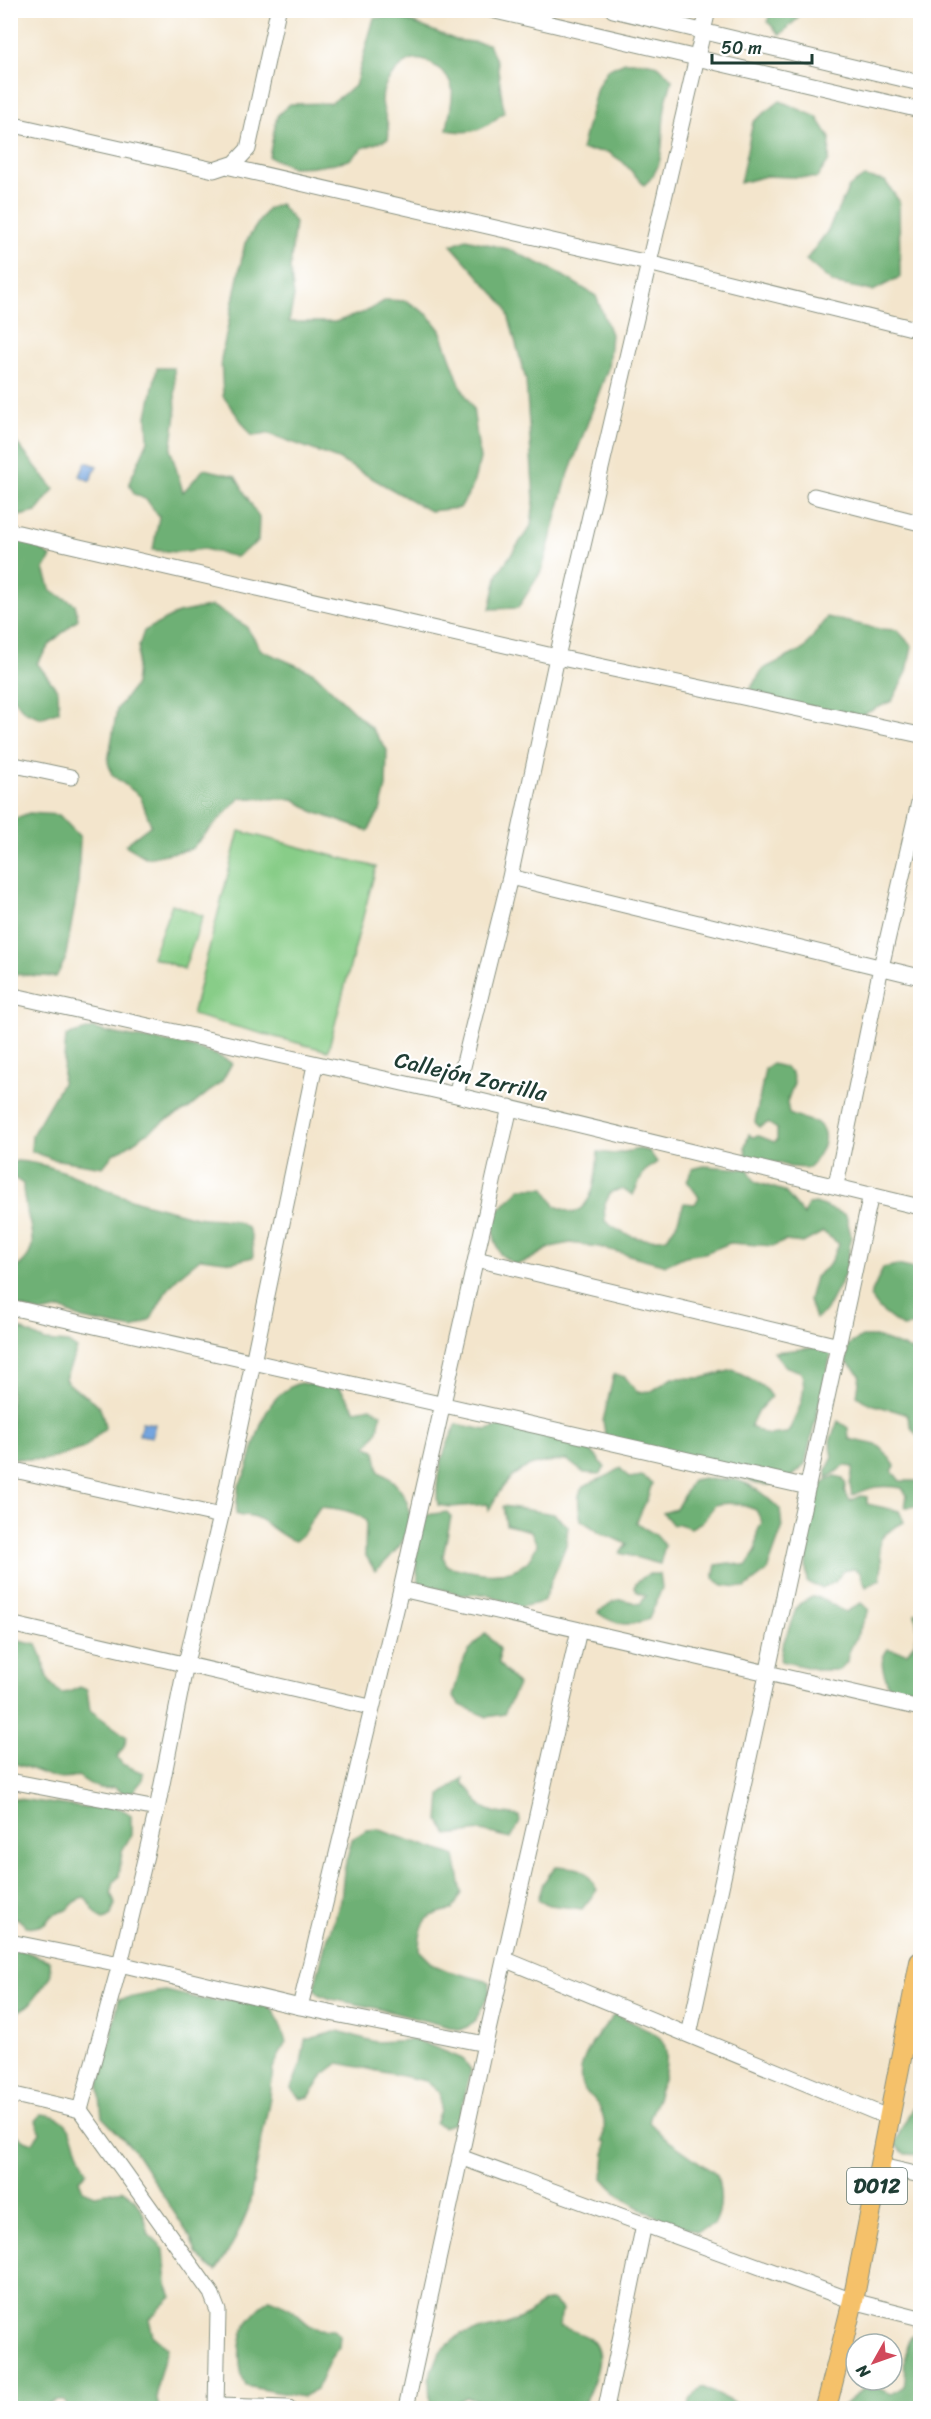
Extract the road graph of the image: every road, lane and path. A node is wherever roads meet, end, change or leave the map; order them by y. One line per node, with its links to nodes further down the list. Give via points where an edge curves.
1 (278, 10): 10 (street, via 248,149 235,163)
2 (491, 10): 6 (street)
3 (613, 10): 5 (street)
4 (708, 10): 5 (street)
5 (703, 31): 6 (street); 7 (street)
6 (696, 57): 8 (street); 11 (street)
7 (921, 83)
8 (921, 110)
9 (10, 124): 10 (street, via 214,170)
10 (226, 166): 11 (street)
11 (648, 263): 12 (street); 16 (street)
12 (921, 330)
13 (814, 496): 14 (street)
14 (921, 523)
15 (10, 531): 16 (street)
16 (556, 657): 17 (street); 21 (street)
17 (921, 735)
18 (10, 764): 19 (street)
19 (71, 777)
20 (921, 798): 22 (street)
21 (510, 877): 22 (street); 26 (street)
22 (881, 967): 23 (street); 28 (street)
23 (921, 977)
24 (10, 995): 25 (street, Callejón Zorrilla)
25 (315, 1065): 26 (street, Callejón Zorrilla); 34 (street)
26 (456, 1095): 27 (street, Callejón Zorrilla)
27 (510, 1107): 28 (street, Callejón Zorrilla); 31 (street)
28 (836, 1185): 29 (street, Callejón Zorrilla)
29 (871, 1194): 30 (street, Callejón Zorrilla); 33 (street)
30 (921, 1207)
31 (476, 1259): 33 (street); 35 (street)
32 (10, 1307): 34 (street)
33 (839, 1346): 37 (street)
34 (253, 1362): 35 (street); 38 (street)
35 (443, 1404): 37 (street); 39 (street)
36 (10, 1469): 38 (street)
37 (808, 1487): 43 (street)
38 (221, 1516): 42 (street)
39 (401, 1589): 41 (street); 44 (street)
40 (10, 1624): 42 (street)
41 (579, 1630): 43 (street); 49 (street)
42 (186, 1663): 44 (street); 47 (street)
43 (767, 1674): 45 (street); 53 (street)
44 (370, 1707): 52 (street)
45 (921, 1708)
46 (10, 1781): 47 (street)
47 (157, 1809): 51 (street)
48 (10, 1942): 51 (street)
49 (504, 1959): 53 (street); 54 (street)
50 (921, 1962): 57 (main road, D012)
51 (120, 1964): 52 (street); 56 (street)
52 (300, 2007): 54 (street)
53 (689, 2035): 57 (street)
54 (485, 2044): 58 (street)
55 (10, 2094): 56 (street)
56 (80, 2110): 64 (street, via 212,2294 218,2311)
57 (890, 2118): 59 (main road, D012)
58 (460, 2157): 61 (street); 66 (street)
59 (881, 2166): 60 (street); 62 (main road, D012)
60 (921, 2175)
61 (644, 2224): 62 (street); 67 (street)
62 (853, 2301): 63 (street); 68 (main road, D012)
63 (921, 2318)
64 (216, 2407): 65 (street)
65 (289, 2409)
66 (406, 2409)
67 (606, 2409)
68 (826, 2409)

